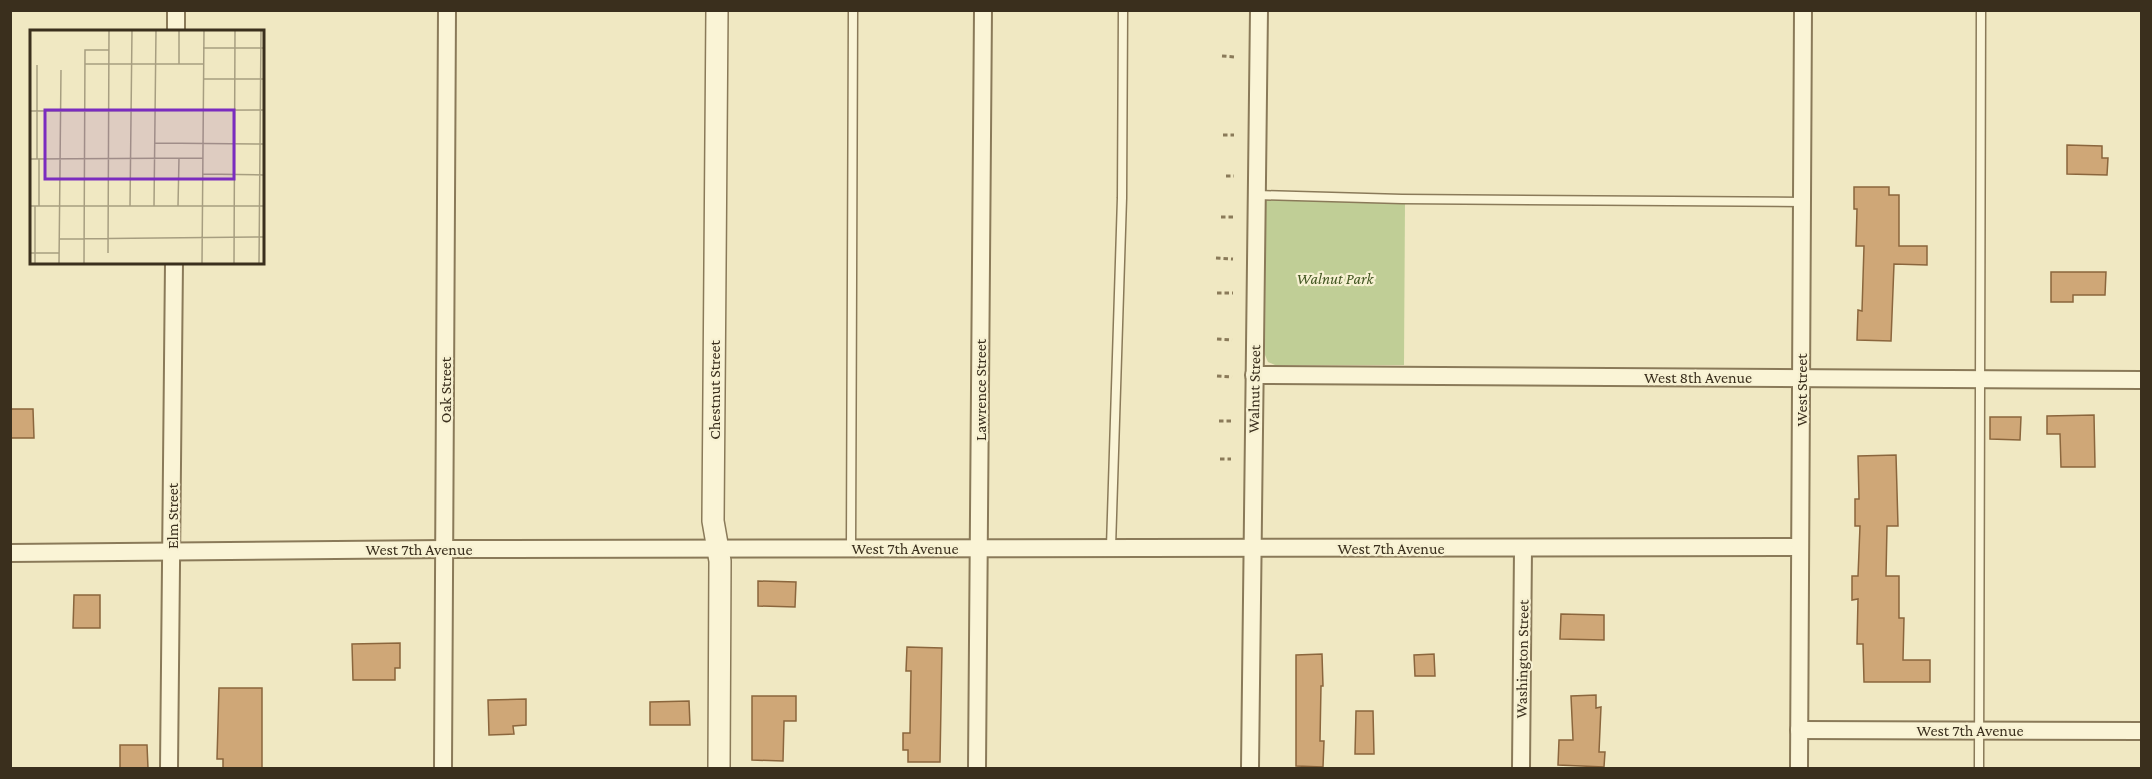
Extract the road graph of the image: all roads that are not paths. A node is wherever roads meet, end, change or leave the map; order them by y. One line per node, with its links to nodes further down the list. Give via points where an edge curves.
1 (176, 10): 10 (street)
2 (447, 10): 23 (street, Oak Street)
3 (717, 10): 24 (street, Chestnut Street, via 713,521)
4 (853, 10): 20 (lane)
5 (983, 10): 21 (street, Lawrence Street)
6 (1124, 10): 18 (lane)
7 (1259, 10): 11 (street, Walnut Street)
8 (1803, 10): 12 (street, West Street)
9 (1981, 10): 16 (lane)
10 (176, 30)
11 (1257, 195): 12 (lane); 14 (street, Walnut Street)
12 (1802, 202): 15 (street, West Street)
13 (174, 264): 26 (street, Elm Street)
14 (1254, 375): 15 (street, West 8th Avenue); 22 (street, Walnut Street)
15 (1801, 378): 16 (street, West 8th Avenue); 19 (street, West Street)
16 (1981, 380): 17 (street, West 8th Avenue); 29 (lane)
17 (2142, 380)
18 (1111, 547): 21 (street, West 7th Avenue); 22 (street, West 7th Avenue)
19 (1800, 547): 25 (street, West 7th Avenue); 28 (street, West Street)
20 (851, 548): 21 (street, West 7th Avenue); 24 (street, West 7th Avenue)
21 (979, 548): 34 (street, Lawrence Street)
22 (1252, 548): 25 (street, West 7th Avenue); 35 (street, Walnut Street)
23 (445, 549): 24 (street, West 7th Avenue); 26 (street, West 7th Avenue); 32 (street, Oak Street)
24 (718, 549): 33 (street, Chestnut Street)
25 (1523, 549): 36 (street, Washington Street)
26 (172, 552): 27 (street, West 7th Avenue); 31 (street, Elm Street)
27 (10, 553)
28 (1799, 730): 29 (street, West 7th Avenue); 37 (street, West Street)
29 (1979, 730): 30 (street, West 7th Avenue); 38 (lane)
30 (2142, 731)
31 (169, 768)
32 (442, 768)
33 (719, 768)
34 (977, 768)
35 (1250, 768)
36 (1521, 768)
37 (1799, 768)
38 (1979, 768)

